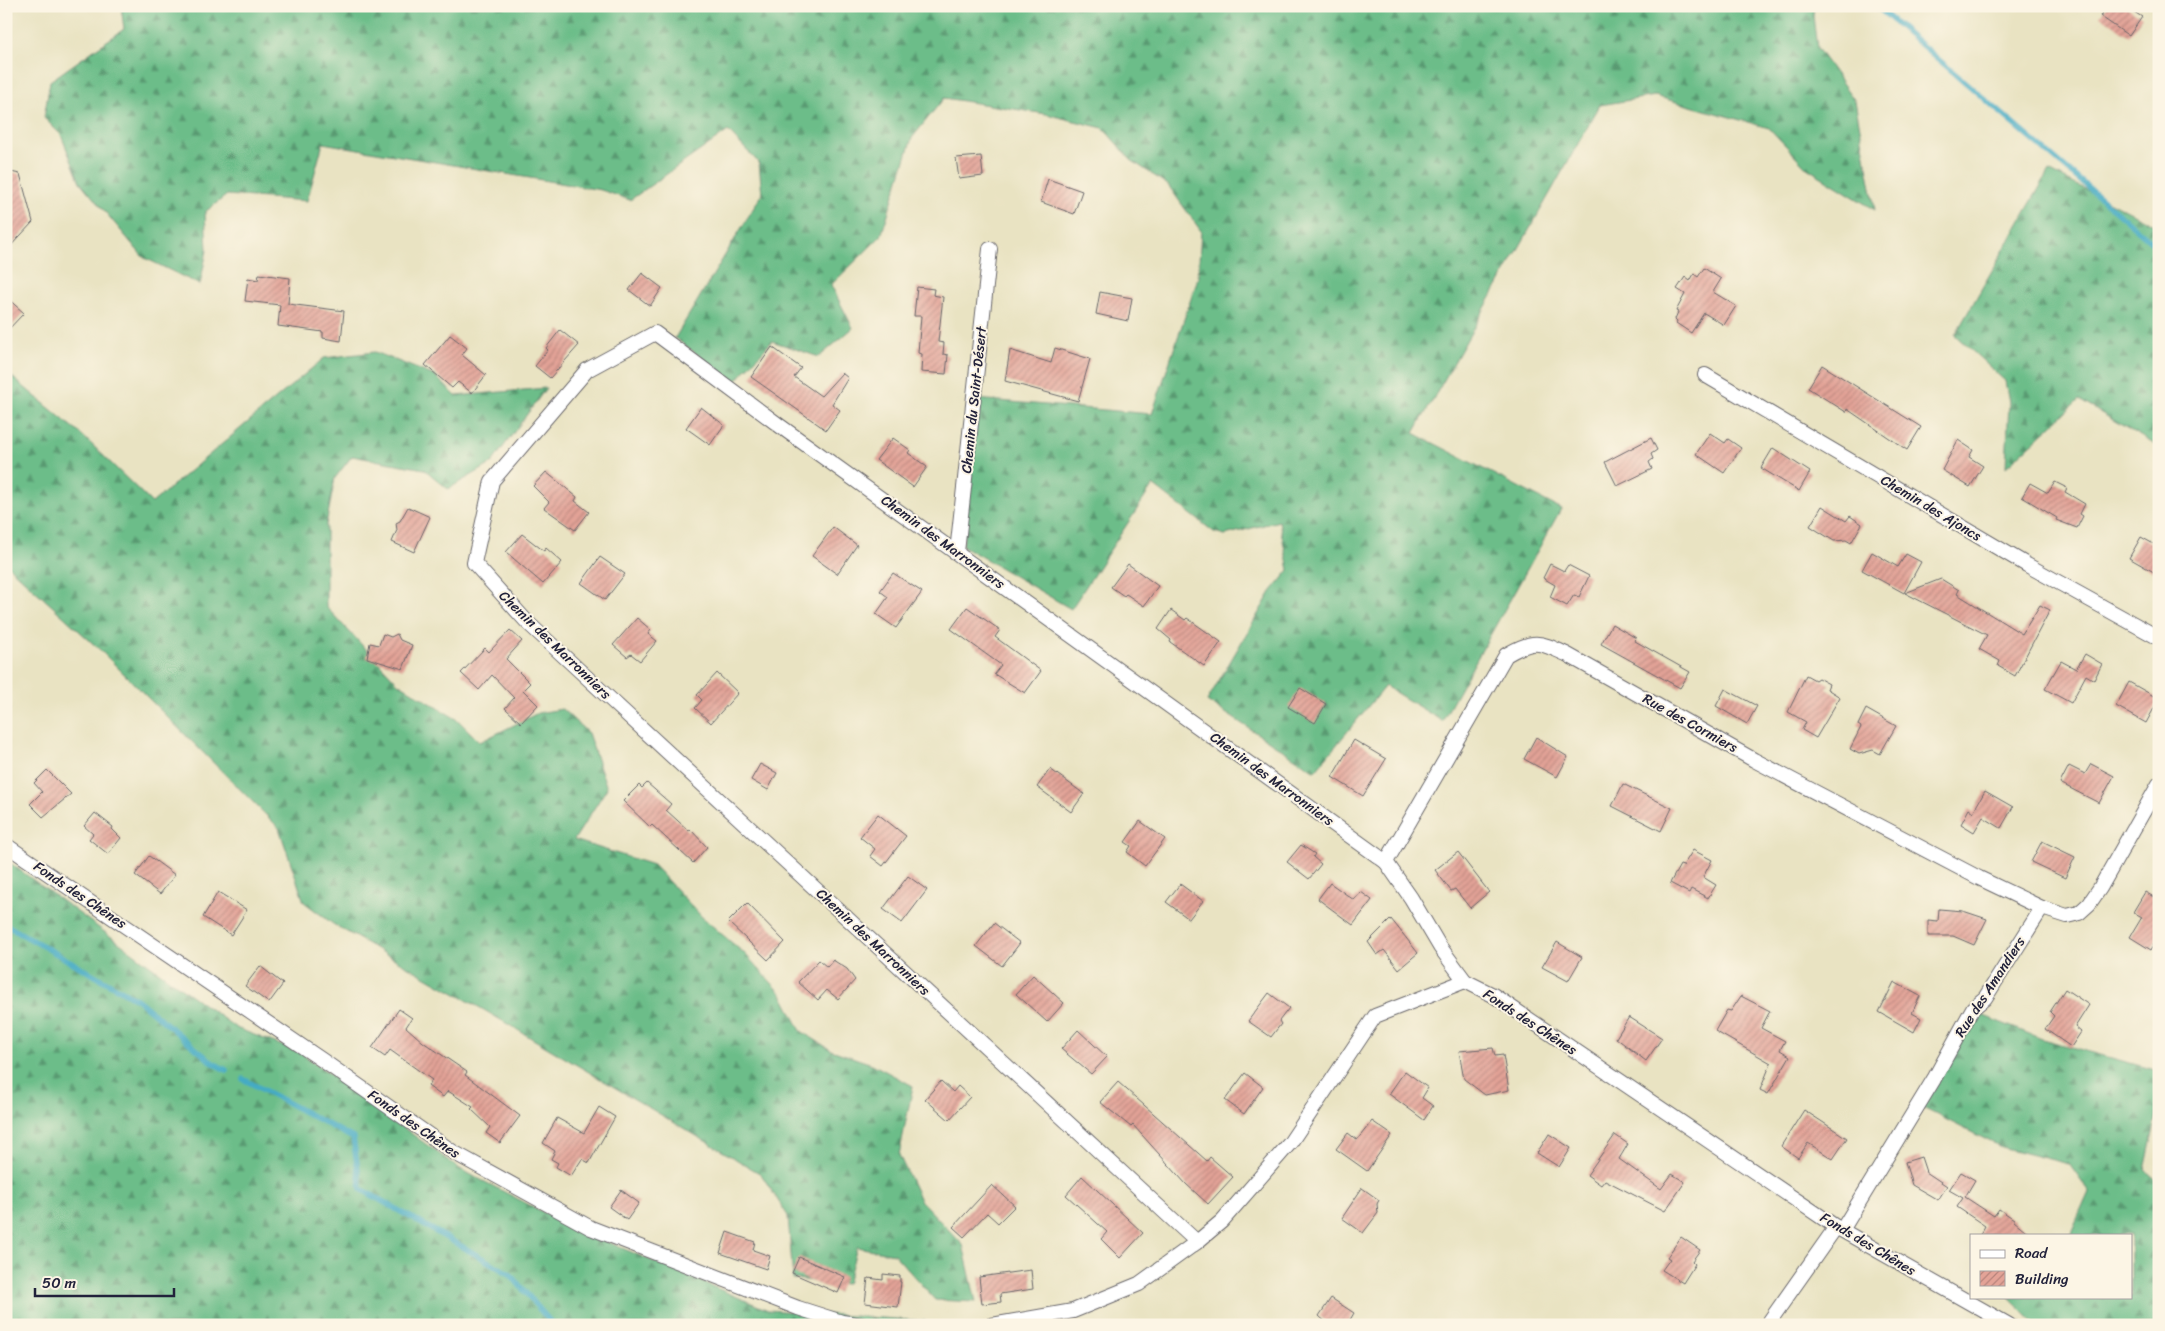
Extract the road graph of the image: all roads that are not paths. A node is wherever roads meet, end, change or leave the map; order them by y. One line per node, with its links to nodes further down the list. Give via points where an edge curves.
1 (990, 249): 3 (street, Chemin du Saint-Désert)
2 (1704, 375): 4 (street, Chemin des Ajoncs, via 2027,565)
3 (957, 552): 7 (street, Chemin des Marronniers); 11 (street, Chemin des Marronniers, via 655,333 587,370 492,480 474,562 527,622)
4 (2159, 638)
5 (2159, 784): 8 (street, Rue des Cormiers, via 2089,904 2079,913 2067,916)
6 (6, 845): 12 (street, Fonds des Chênes, via 453,1152 591,1228 798,1308)
7 (1386, 862): 8 (street, Rue des Cormiers, via 1506,655 1521,646 1541,642 1763,765); 9 (street)
8 (2042, 908): 10 (street, Rue des Amandiers, via 1985,998 1973,1008 1934,1079)
9 (1465, 981): 10 (street, Fonds des Chênes, via 1493,995); 11 (street, via 1375,1016 1290,1143 1222,1221)
10 (1840, 1228): 14 (street, Rue des Amandiers); 15 (street, Fonds des Chênes)
11 (1197, 1242): 13 (street, via 1139,1284 1072,1311)
12 (862, 1325)
13 (992, 1325)
14 (1767, 1325)
15 (2009, 1325)

